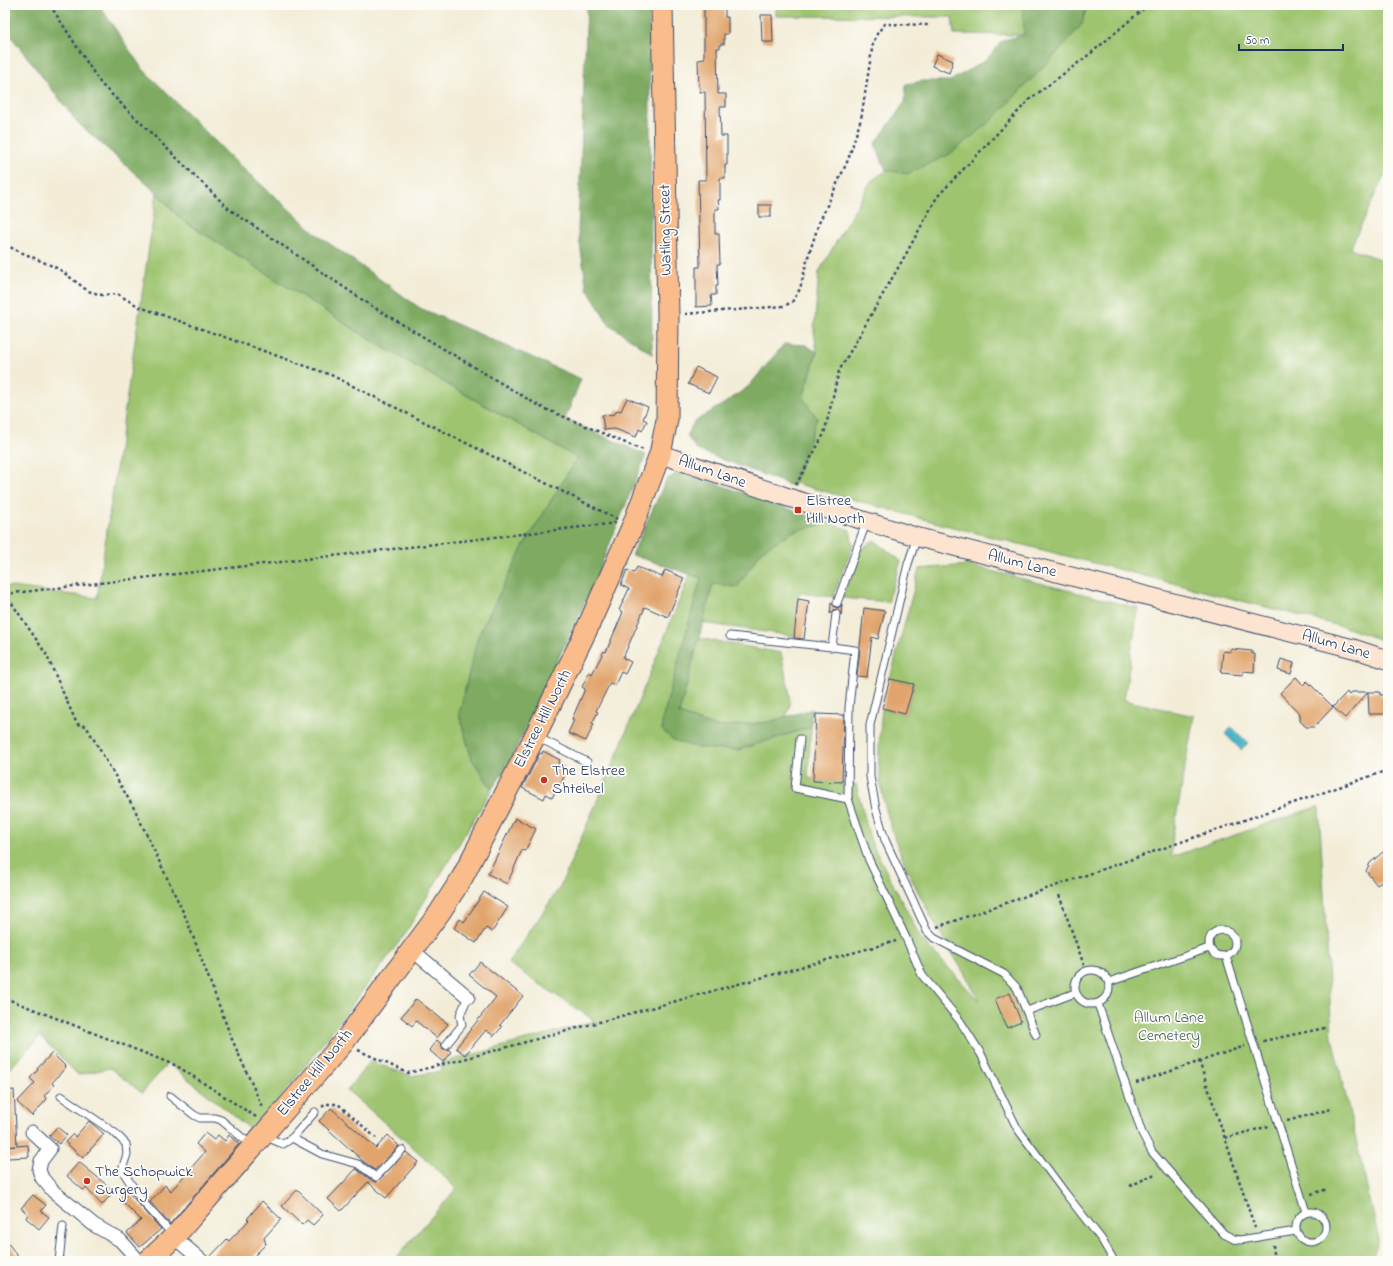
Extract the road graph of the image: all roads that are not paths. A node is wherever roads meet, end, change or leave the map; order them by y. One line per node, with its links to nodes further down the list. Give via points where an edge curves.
1 (662, 5): 2 (main road, Watling Street, via 668,315 667,420)
2 (660, 454): 3 (main road, Allum Lane); 10 (main road, Elstree Hill North, via 633,525 586,632)
3 (866, 522): 4 (main road, Allum Lane); 5 (lane)
4 (917, 537): 9 (main road, Allum Lane, via 1355,649); 21 (lane, via 908,564 870,725 870,777 876,810 885,840 927,931 934,938 1004,974 1018,988)
5 (837, 603)
6 (836, 614): 8 (lane)
7 (730, 636): 8 (lane)
8 (832, 647): 13 (lane, via 854,650 849,707)
9 (1388, 660)
10 (535, 736): 12 (lane); 15 (main road, Elstree Hill North, via 462,878)
11 (800, 739): 13 (lane, via 795,788)
12 (587, 762)
13 (848, 799): 39 (lane, via 868,860 922,975 960,1021 981,1054 1018,1128 1102,1240)
14 (1209, 948): 16 (lane, via 1216,955); 16 (lane, via 1208,942 1214,932 1219,929 1230,932 1234,937 1234,948); 17 (lane)
15 (412, 950): 19 (street); 28 (main road, Elstree Hill North, via 343,1043)
16 (1226, 956): 31 (lane)
17 (1109, 982): 18 (lane, via 1100,972 1086,971 1076,979); 20 (lane, via 1108,995)
18 (1075, 993): 20 (lane, via 1084,1003); 21 (lane)
19 (468, 997): 23 (lane, via 460,1015 462,1025)
20 (1098, 1004): 33 (lane, via 1126,1087 1152,1152 1224,1234 1240,1240)
21 (1028, 1010): 22 (lane)
22 (1036, 1035)
23 (446, 1045)
24 (61, 1096): 34 (lane, via 115,1133 126,1144 127,1154 122,1170 142,1200)
25 (170, 1096): 28 (lane, via 200,1118 215,1118)
26 (315, 1112): 29 (lane)
27 (32, 1132): 36 (street, via 50,1150 41,1161 42,1178 53,1191 94,1225 120,1240)
28 (262, 1136): 29 (lane, via 283,1144); 34 (main road, Elstree Hill North)
29 (292, 1138): 30 (lane, via 322,1154 358,1164 376,1177)
30 (402, 1150)
31 (1306, 1212): 33 (lane, via 1297,1219); 33 (lane, via 1313,1211 1324,1218 1326,1231 1317,1241 1310,1242 1304,1241)
32 (63, 1226): 35 (lane)
33 (1296, 1231)
34 (174, 1237): 37 (main road, Elstree Hill North); 38 (street)
35 (59, 1261)
36 (139, 1261)
37 (148, 1261)
38 (202, 1261)
39 (1114, 1261)

